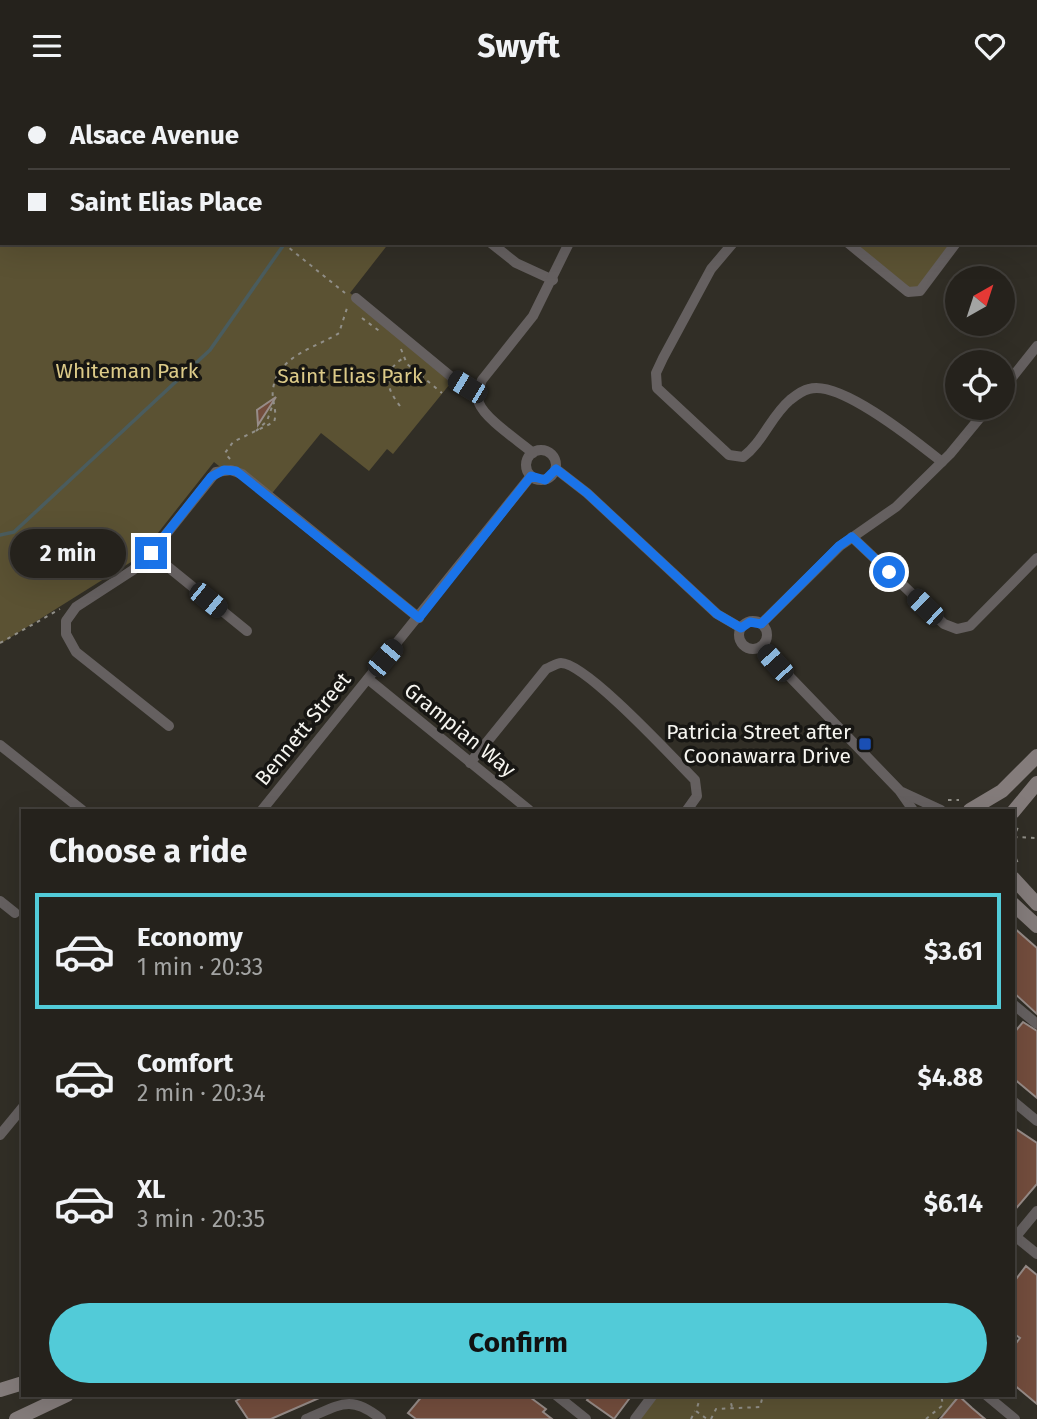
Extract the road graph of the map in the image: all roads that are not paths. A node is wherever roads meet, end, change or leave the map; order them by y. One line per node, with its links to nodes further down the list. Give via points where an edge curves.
1 (494, 245): 6 (street, via 516,263)
2 (568, 245): 6 (street)
3 (731, 245): 13 (street, via 711,269 656,373 657,388 729,455 743,457 754,448 789,401 810,388 826,389 882,415)
4 (850, 245): 5 (street, via 908,292 920,291)
5 (954, 245)
6 (553, 280): 10 (street, via 533,316 482,380)
7 (353, 298): 10 (street)
8 (1037, 346): 9 (street)
9 (1015, 374)
10 (478, 393): 12 (street, via 479,404 488,415)
11 (978, 420): 13 (street)
12 (533, 453): 14 (street, via 542,450 552,455); 15 (street, via 526,467)
13 (942, 462): 16 (street, via 896,507)
14 (556, 469): 15 (street, via 545,480); 21 (street, via 717,614)
15 (531, 476): 19 (street, Bennett Street)
16 (852, 537): 18 (street, via 944,624 957,629 970,626); 20 (street)
17 (151, 553): 19 (street, via 211,477 224,470 236,471); 22 (street); 25 (street, via 76,607 66,621 66,634 76,652)
18 (1037, 558)
19 (419, 618): 24 (street, Bennett Street)
20 (761, 624): 21 (street, via 750,622); 23 (street, via 767,633)
21 (741, 628): 23 (street, via 742,643 751,649)
22 (247, 631)
23 (761, 647): 30 (street)
24 (368, 679): 28 (street, Grampian Way); 33 (street, Bennett Street)
25 (169, 726)
26 (0, 745): 32 (street)
27 (1037, 756): 31 (street, via 1002,791)
28 (470, 763): 34 (street, Grampian Way); 35 (street, via 547,669 561,663 575,667 613,698 695,780 697,796)
29 (1037, 783): 38 (street)
30 (899, 790): 36 (street); 37 (street)
31 (968, 805)
32 (81, 809)
33 (263, 809)
34 (528, 809)
35 (688, 809)
36 (912, 809)
37 (937, 809)
38 (1016, 818)
39 (1015, 880): 41 (street)
40 (0, 901): 43 (street)
41 (1037, 904)
42 (1015, 906): 44 (street)
43 (16, 913)
44 (1037, 926)
45 (1015, 1006): 46 (street)
46 (1037, 1024)
47 (1015, 1103): 49 (street)
48 (21, 1109): 50 (street)
49 (1037, 1121)
50 (0, 1135)
51 (1037, 1211): 52 (street)
52 (1015, 1239): 53 (street)
53 (1037, 1254)
54 (21, 1384): 55 (street)
55 (0, 1390)
56 (63, 1397): 60 (street)
57 (558, 1397): 63 (street)
58 (652, 1397): 64 (street)
59 (988, 1397): 65 (street)
60 (16, 1419)
61 (306, 1419): 62 (street, via 352,1402)
62 (381, 1419)
63 (586, 1419)
64 (635, 1419)
65 (1016, 1419)

